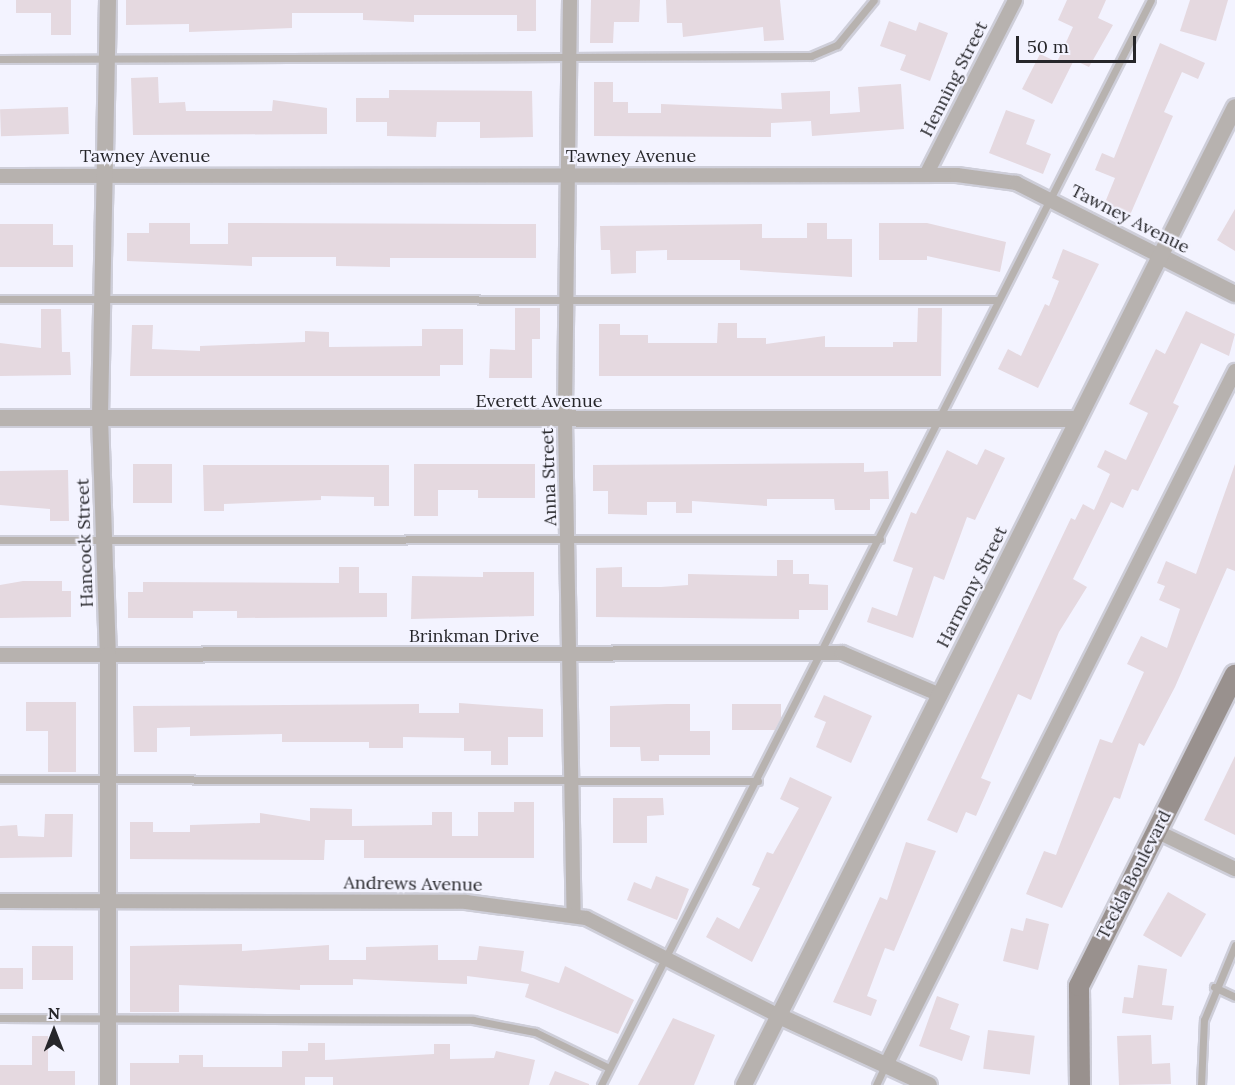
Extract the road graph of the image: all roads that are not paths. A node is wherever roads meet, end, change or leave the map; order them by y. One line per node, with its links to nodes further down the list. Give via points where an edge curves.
1 (108, 0): 8 (street, Hancock Street)
2 (570, 0): 6 (street, Anna Street)
3 (874, 0): 6 (lane, via 837,45 811,56)
4 (1015, 0): 11 (street, Henning Street)
5 (1151, 0): 14 (lane)
6 (571, 57): 8 (lane); 10 (street, Anna Street)
7 (0, 59): 8 (lane)
8 (108, 59): 13 (street, Hancock Street)
9 (1235, 107): 15 (street, Harmony Street)
10 (571, 175): 11 (street, Tawney Avenue); 13 (street, Tawney Avenue); 20 (street, Anna Street)
11 (926, 175): 14 (street, Tawney Avenue, via 1016,183)
12 (0, 176): 13 (street, Tawney Avenue)
13 (108, 176): 18 (street, Hancock Street)
14 (1049, 200): 15 (street, Tawney Avenue); 19 (lane)
15 (1160, 256): 16 (street, Tawney Avenue); 25 (street, Harmony Street)
16 (1235, 294)
17 (0, 299): 18 (lane)
18 (104, 299): 20 (lane); 22 (street, Hancock Street)
19 (998, 300): 20 (lane); 24 (lane)
20 (568, 301): 26 (street, Anna Street)
21 (1235, 371): 53 (street)
22 (100, 417): 23 (street, Everett Avenue); 26 (street, Everett Avenue); 30 (street, Hancock Street)
23 (0, 418)
24 (939, 419): 25 (street, Everett Avenue); 26 (street, Everett Avenue); 28 (lane)
25 (1078, 419): 36 (street, Harmony Street)
26 (565, 420): 27 (street, Anna Street)
27 (569, 537): 28 (lane); 30 (lane); 31 (street, Anna Street)
28 (880, 539): 32 (lane)
29 (0, 540): 30 (lane)
30 (104, 542): 33 (street, Hancock Street)
31 (573, 653): 32 (street, Brinkman Drive); 33 (street, Brinkman Drive); 39 (street, Anna Street)
32 (823, 653): 36 (street, Brinkman Drive, via 842,653); 40 (lane)
33 (108, 654): 34 (street, Brinkman Drive); 38 (street, Hancock Street)
34 (0, 655)
35 (1235, 675): 41 (main road, Teckla Boulevard)
36 (940, 695): 50 (street, Harmony Street)
37 (0, 779): 38 (lane)
38 (108, 779): 39 (lane); 44 (street, Hancock Street)
39 (573, 780): 40 (lane); 45 (street, Anna Street)
40 (758, 781): 47 (lane)
41 (1156, 831): 42 (street); 60 (main road, Teckla Boulevard, via 1078,986)
42 (1235, 868)
43 (0, 901): 44 (street, Andrews Avenue)
44 (108, 901): 45 (street, Andrews Avenue, via 466,902); 51 (street, Hancock Street)
45 (574, 916): 47 (street, Andrews Avenue)
46 (1235, 945): 48 (lane)
47 (668, 960): 50 (street, Andrews Avenue); 54 (lane)
48 (1214, 987): 49 (lane); 61 (lane, via 1204,1020)
49 (1235, 997)
50 (779, 1016): 53 (street, Andrews Avenue); 57 (street, Harmony Street)
51 (108, 1017): 52 (lane); 54 (lane, via 473,1020 535,1032); 55 (street, Hancock Street)
52 (0, 1018)
53 (886, 1065): 58 (lane); 59 (street, Andrews Avenue)
54 (609, 1068): 56 (lane)
55 (108, 1085)
56 (601, 1085)
57 (744, 1085)
58 (876, 1085)
59 (929, 1085)
60 (1080, 1085)
61 (1201, 1085)

